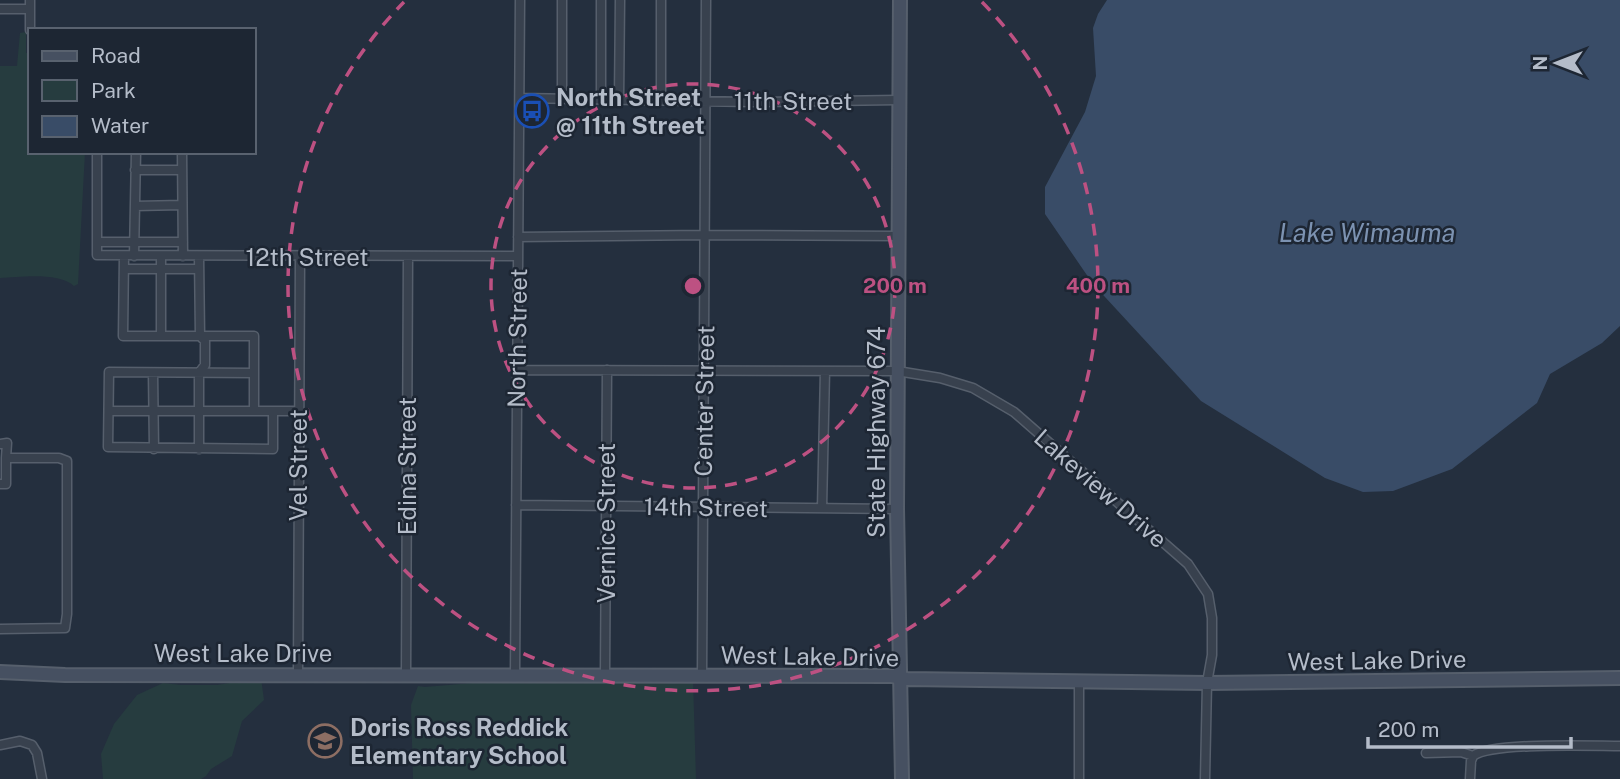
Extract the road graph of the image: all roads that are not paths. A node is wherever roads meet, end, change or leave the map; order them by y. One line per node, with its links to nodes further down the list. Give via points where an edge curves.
1 (520, 0): 11 (street, North Street)
2 (562, 0): 12 (street)
3 (601, 0): 13 (street)
4 (620, 0): 14 (street)
5 (660, 0): 15 (street)
6 (706, 0): 17 (street, Center Street)
7 (900, 0): 16 (street, State Highway 674)
8 (30, 4): 9 (street); 10 (street)
9 (0, 9)
10 (30, 28)
11 (520, 98): 12 (street, 11th Street); 27 (street, North Street)
12 (562, 98): 13 (street, 11th Street)
13 (601, 99): 14 (street, 11th Street)
14 (620, 99): 15 (street, 11th Street)
15 (661, 100): 17 (street, 11th Street)
16 (898, 100): 17 (street, 11th Street); 26 (street, State Highway 674)
17 (706, 101): 25 (street, Center Street)
18 (97, 154): 28 (street)
19 (135, 154): 21 (street)
20 (181, 154): 22 (street)
21 (135, 170): 22 (street); 24 (street)
22 (182, 170): 23 (street)
23 (182, 205): 24 (street); 30 (street)
24 (135, 206): 29 (street)
25 (705, 235): 26 (street); 27 (street); 48 (street, Center Street)
26 (898, 236): 47 (street, State Highway 674)
27 (518, 237): 38 (street, North Street)
28 (97, 242): 29 (street); 31 (street, 12th Street, via 97,255)
29 (134, 242): 30 (street); 32 (street)
30 (183, 242): 34 (street)
31 (124, 256): 32 (street, 12th Street); 39 (street)
32 (134, 256): 33 (street, 12th Street)
33 (161, 256): 34 (street, 12th Street); 40 (street)
34 (183, 256): 35 (street, 12th Street)
35 (199, 256): 36 (street, 12th Street); 41 (street)
36 (300, 257): 37 (street, 12th Street); 57 (street, Vel Street)
37 (408, 257): 38 (street, 12th Street); 71 (street, Edina Street)
38 (518, 257): 44 (street, North Street)
39 (124, 269): 40 (street); 42 (street, via 123,336)
40 (161, 269): 41 (street); 42 (street)
41 (199, 269): 43 (street)
42 (160, 336): 43 (street)
43 (200, 336): 50 (street, via 205,341 205,365); 51 (street, via 254,335)
44 (517, 370): 45 (street, Lakeview Drive); 63 (street, North Street)
45 (607, 370): 48 (street, Lakeview Drive); 64 (street, Vernice Street)
46 (825, 371): 47 (street, Lakeview Drive); 48 (street, Lakeview Drive); 66 (street)
47 (897, 371): 67 (street, State Highway 674); 78 (street, Lakeview Drive, via 973,388 1014,412 1188,564 1208,594 1212,618)
48 (704, 372): 65 (street, Center Street)
49 (153, 373): 50 (street); 52 (street, via 109,372); 53 (street)
50 (199, 373): 51 (street); 54 (street)
51 (254, 373): 55 (street)
52 (109, 411): 53 (street); 59 (street, via 108,447)
53 (153, 411): 54 (street); 59 (street)
54 (199, 411): 55 (street); 60 (street)
55 (254, 411): 56 (street)
56 (273, 411): 57 (street); 60 (street, via 273,449)
57 (299, 411): 70 (street, Vel Street)
58 (0, 444): 61 (street, via 6,443)
59 (154, 449): 60 (street)
60 (199, 449)
61 (6, 457): 62 (street, via 6,484); 68 (street, via 67,461 67,614 65,628)
62 (0, 485)
63 (516, 505): 64 (street, 14th Street); 72 (street, North Street)
64 (606, 505): 65 (street, 14th Street); 73 (street, Vernice Street)
65 (703, 506): 66 (street, 14th Street); 74 (street, Center Street)
66 (822, 508): 67 (street, 14th Street)
67 (897, 509): 75 (street, State Highway 674)
68 (0, 629)
69 (0, 672): 70 (street, West Lake Drive)
70 (298, 674): 71 (street, West Lake Drive)
71 (406, 674): 72 (street, West Lake Drive)
72 (514, 675): 73 (street, West Lake Drive)
73 (605, 675): 74 (street, West Lake Drive)
74 (702, 676): 75 (street, West Lake Drive)
75 (899, 677): 77 (street, West Lake Drive); 84 (street, State Highway 674)
76 (1620, 678): 78 (street, West Lake Drive)
77 (1079, 681): 78 (street, West Lake Drive); 85 (street)
78 (1207, 683): 86 (street, Lakeview Drive)
79 (0, 745): 83 (street, via 20,741 32,745)
80 (1620, 746): 82 (street, via 1516,747)
81 (1426, 752): 82 (street)
82 (1473, 755): 87 (street)
83 (42, 779)
84 (902, 779)
85 (1079, 779)
86 (1205, 779)
87 (1470, 779)

